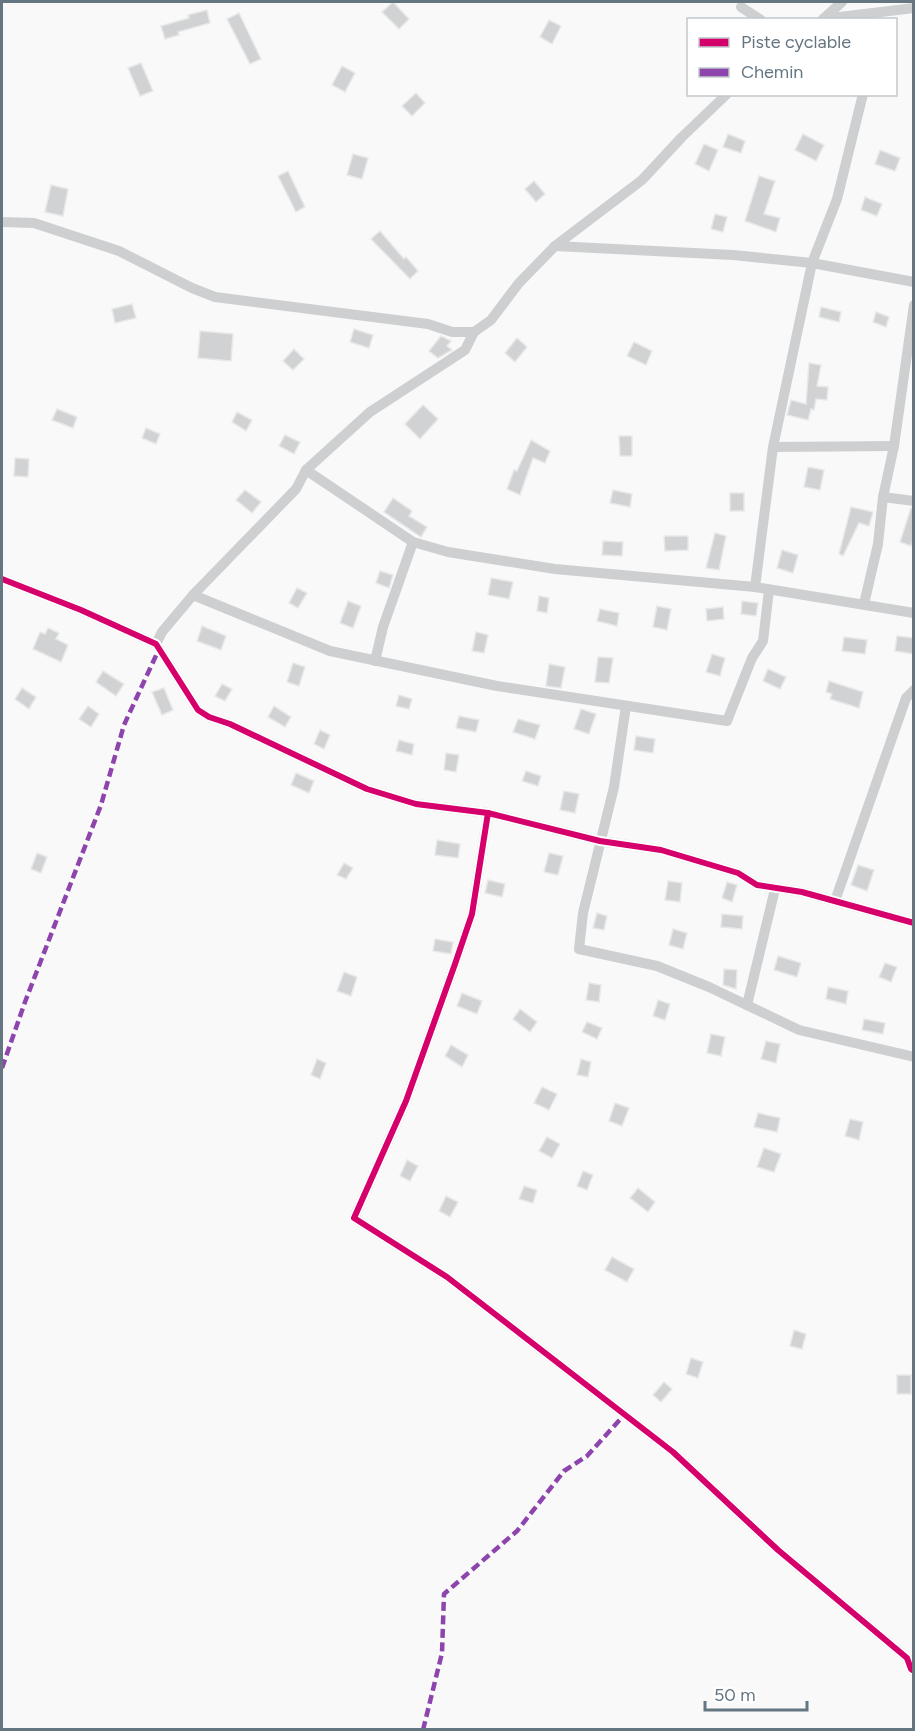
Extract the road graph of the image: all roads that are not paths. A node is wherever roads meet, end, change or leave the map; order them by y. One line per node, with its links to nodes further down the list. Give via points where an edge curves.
1 (842, 2): 6 (street)
2 (741, 7): 5 (street)
3 (914, 8): 4 (street)
4 (877, 17): 7 (street)
5 (758, 18)
6 (823, 18)
7 (850, 18)
8 (725, 96): 11 (street, via 642,180)
9 (863, 96): 12 (street, via 837,199)
10 (2, 222): 15 (street, via 34,223 119,251 215,297)
11 (555, 246): 12 (street); 15 (street, via 491,320)
12 (812, 263): 13 (street); 17 (street)
13 (914, 282)
14 (914, 305): 16 (street)
15 (474, 332): 18 (street, via 465,350 370,412)
16 (894, 446): 17 (street); 19 (street)
17 (773, 447): 23 (street)
18 (306, 470): 21 (street); 25 (street, via 296,489)
19 (883, 496): 20 (street); 26 (street, via 878,544)
20 (914, 501)
21 (413, 542): 23 (street, via 448,552 555,569); 29 (street)
22 (2, 579): 28 (street)
23 (754, 587): 24 (street)
24 (769, 590): 26 (street); 31 (street, via 763,641 752,658 728,721)
25 (193, 595): 28 (street); 29 (street, via 330,651)
26 (864, 604): 27 (street)
27 (914, 613)
28 (156, 644): 32 (street, via 198,710 209,717 367,789 416,804)
29 (375, 661): 31 (street, via 497,686)
30 (914, 690): 35 (street, via 906,698)
31 (626, 706): 33 (street, via 614,787)
32 (488, 813): 33 (street); 39 (street, via 472,914 406,1101 354,1218 447,1278 674,1452 778,1550 907,1658)
33 (600, 841): 34 (street, via 661,850 738,873 757,885); 37 (street, via 579,949 657,966)
34 (775, 889): 35 (street); 37 (street)
35 (835, 901): 36 (street)
36 (914, 923)
37 (747, 1005): 38 (street, via 799,1030)
38 (914, 1057)
39 (914, 1671)

